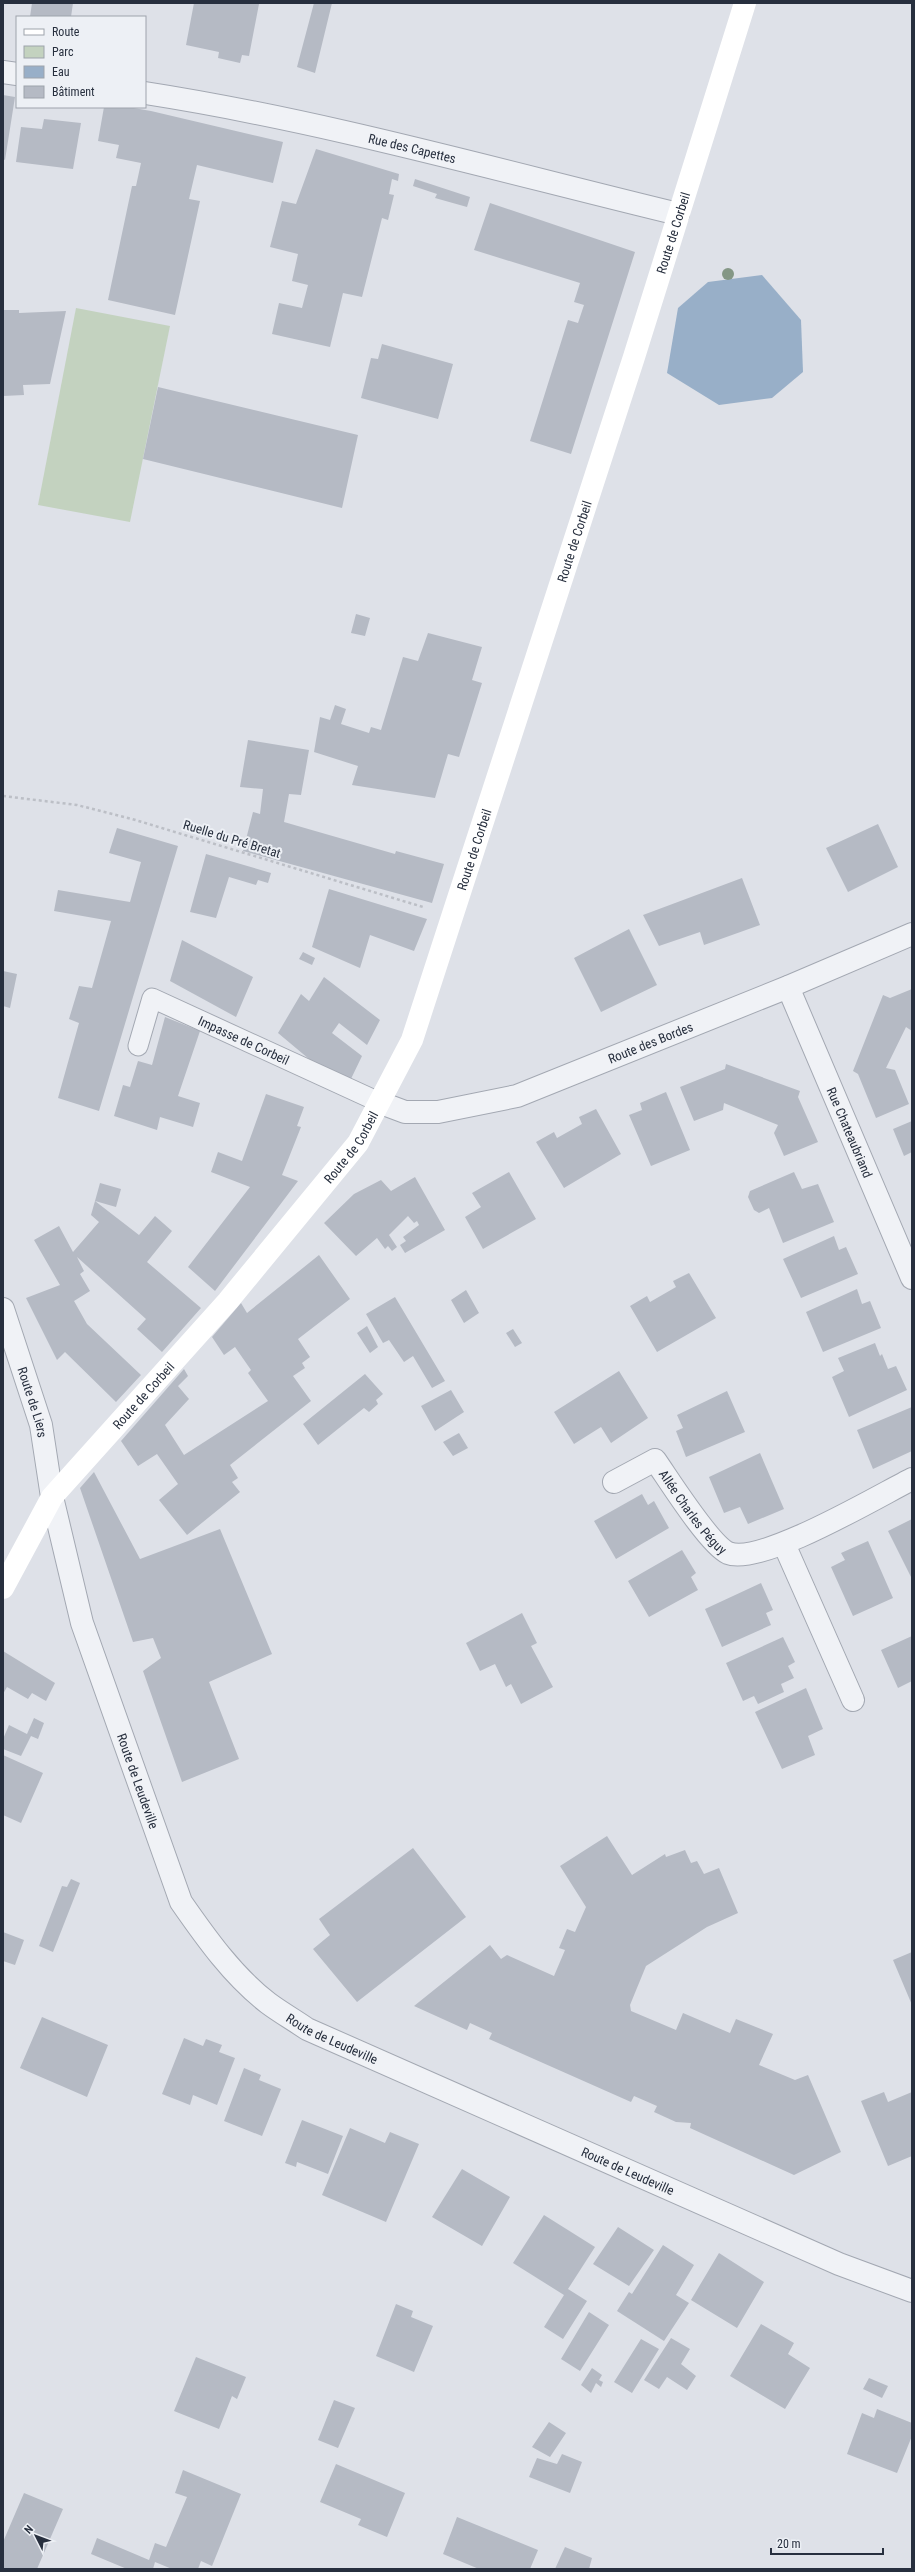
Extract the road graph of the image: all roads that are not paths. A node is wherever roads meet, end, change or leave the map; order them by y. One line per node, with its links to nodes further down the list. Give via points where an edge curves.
1 (745, 3): 5 (street, Route de Corbeil)
2 (3, 72): 3 (street)
3 (16, 74)
4 (146, 93): 5 (street, Rue des Capettes, via 381,138)
5 (678, 214): 9 (street, Route de Corbeil, via 412,1040)
6 (912, 934): 7 (street, Route des Bordes)
7 (788, 987): 9 (street, Route des Bordes, via 516,1096 438,1112 405,1112); 10 (street, Rue Chateaubriand)
8 (138, 1046): 9 (lane, Impasse de Corbeil, via 152,998)
9 (381, 1103): 14 (street, Route de Corbeil, via 358,1143 302,1214 228,1301)
10 (910, 1270)
11 (3, 1309): 14 (street, Route de Liers, via 41,1425)
12 (912, 1479): 15 (street, Allée Charles Péguy)
13 (614, 1482): 15 (street, Allée Charles Péguy, via 655,1460 715,1542 729,1553 749,1554)
14 (52, 1497): 16 (street, Route de Corbeil); 18 (street, Route de Leudeville, via 82,1623 182,1902 205,1937 234,1971 267,2002 314,2032 839,2264)
15 (784, 1544): 17 (street)
16 (3, 1588)
17 (853, 1700)
18 (912, 2292)

